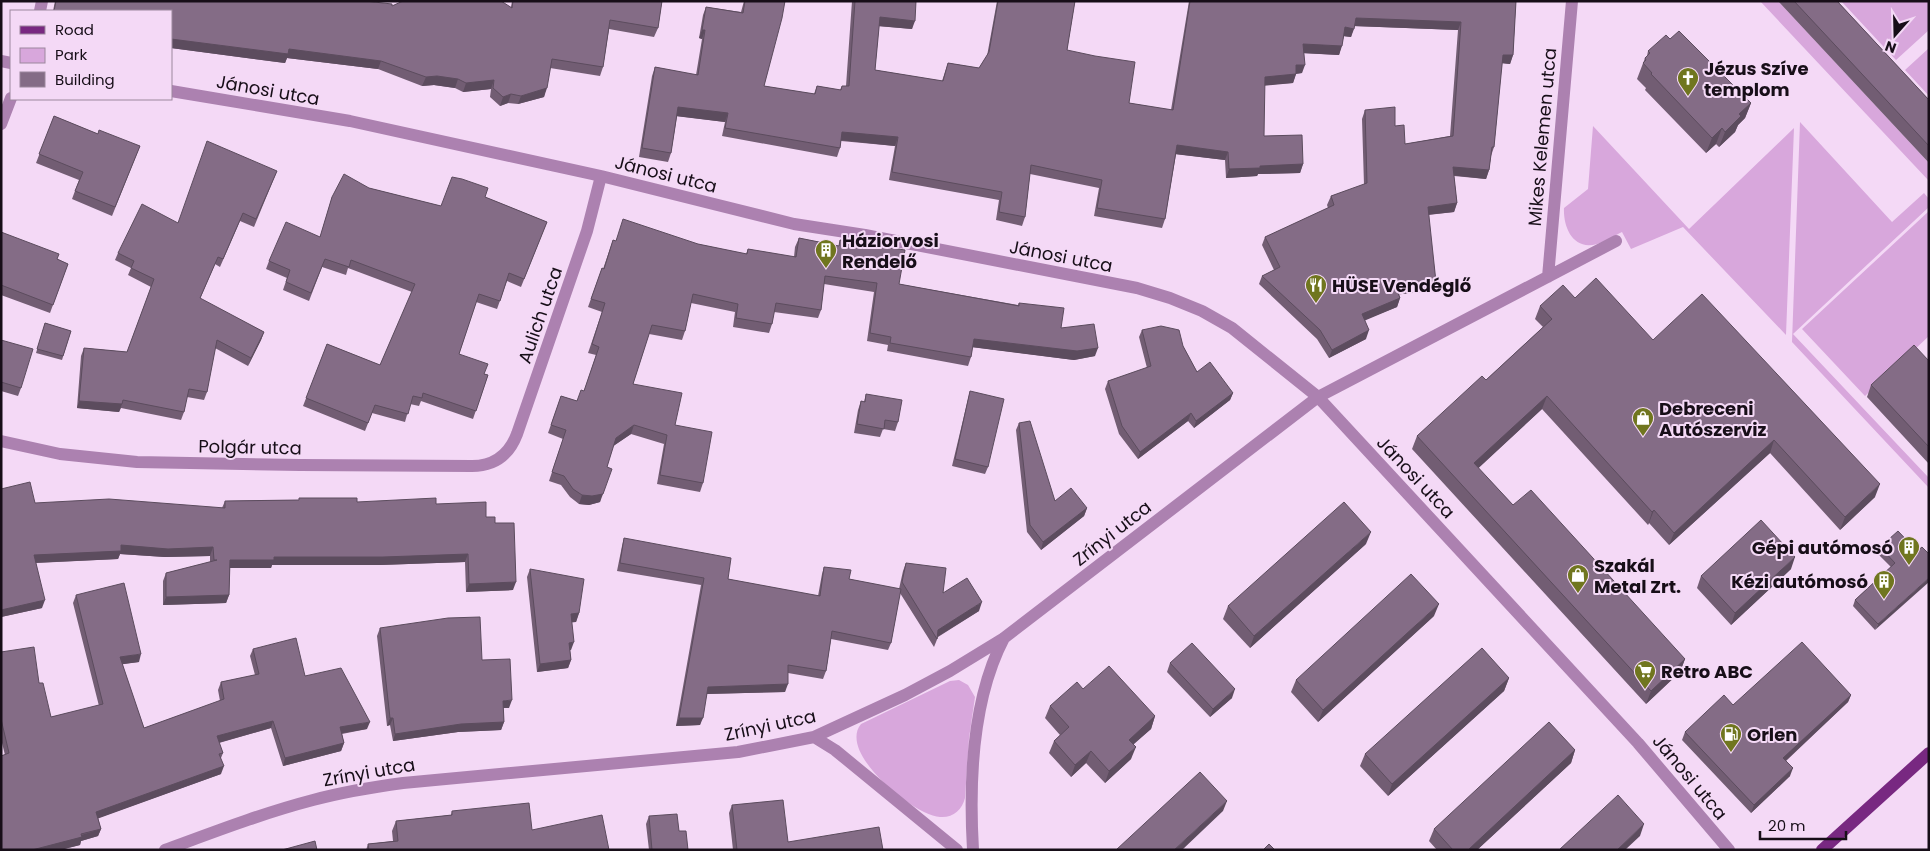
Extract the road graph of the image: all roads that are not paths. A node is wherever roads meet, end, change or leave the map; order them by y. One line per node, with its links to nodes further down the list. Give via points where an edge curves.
1 (1572, 1): 7 (street, Mikes Kelemen utca)
2 (172, 90): 5 (street, Jánosi utca, via 350,121)
3 (10, 100): 4 (street)
4 (1, 124)
5 (601, 176): 8 (street, Jánosi utca, via 794,224 975,256 1137,288 1170,298 1202,310 1232,328); 10 (street, Aulich utca, via 587,231 517,434)
6 (1616, 241): 7 (street)
7 (1548, 277): 8 (street)
8 (1318, 397): 11 (street, Zrínyi utca); 17 (street, Jánosi utca, via 1638,743)
9 (1, 441): 10 (street, Polgár utca, via 60,454 137,462 472,466 486,465)
10 (499, 459)
11 (1004, 638): 12 (street, Zrínyi utca, via 905,695); 16 (street, via 987,677 980,716 972,801)
12 (814, 737): 14 (street, Zrínyi utca, via 738,752 403,782 288,807); 15 (street)
13 (1929, 753): 18 (main road)
14 (165, 850)
15 (957, 850)
16 (972, 850)
17 (1729, 850)
18 (1822, 850)

